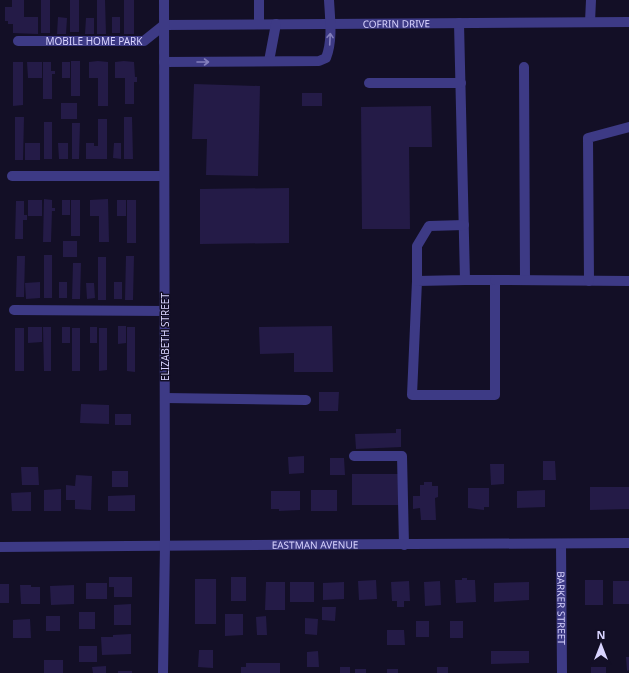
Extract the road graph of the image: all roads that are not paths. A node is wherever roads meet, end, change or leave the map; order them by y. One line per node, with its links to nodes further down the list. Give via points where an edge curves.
1 (164, 0): 11 (street, ELIZABETH STREET)
2 (259, 0): 8 (street)
3 (329, 0): 10 (street)
4 (591, 0): 5 (street)
5 (590, 22): 6 (street, COFRIN DRIVE); 7 (street, COFRIN DRIVE)
6 (629, 22)
7 (460, 23): 10 (street, COFRIN DRIVE); 17 (street)
8 (260, 24): 9 (street, COFRIN DRIVE); 11 (street, COFRIN DRIVE)
9 (276, 24): 10 (street, COFRIN DRIVE); 13 (street)
10 (331, 24): 13 (street, one-way to 10, via 319,61 326,58)
11 (164, 25): 12 (street, MOBILE HOME PARK, via 144,41); 14 (street, ELIZABETH STREET)
12 (18, 41)
13 (269, 61): 14 (street, one-way to 13)
14 (164, 62): 20 (street, ELIZABETH STREET)
15 (524, 67): 22 (street)
16 (369, 83): 17 (street)
17 (461, 83): 21 (street)
18 (629, 127): 26 (street, via 588,138)
19 (12, 176): 20 (street)
20 (164, 176): 29 (street, ELIZABETH STREET)
21 (464, 225): 23 (street); 25 (street, via 429,226 418,246)
22 (525, 279): 24 (street); 26 (street)
23 (465, 280): 24 (street); 25 (street)
24 (496, 280): 25 (street, via 495,395 412,395)
25 (417, 281)
26 (589, 281): 27 (street)
27 (629, 281)
28 (14, 310): 29 (street)
29 (165, 312): 30 (street, ELIZABETH STREET)
30 (165, 398): 31 (street); 35 (street, ELIZABETH STREET)
31 (306, 400)
32 (354, 456): 36 (street, via 402,456)
33 (629, 543): 34 (street, EASTMAN AVENUE)
34 (561, 544): 36 (street, EASTMAN AVENUE); 39 (street, BARKER STREET)
35 (165, 545): 36 (street, EASTMAN AVENUE); 37 (street, EASTMAN AVENUE); 38 (street, ELIZABETH STREET)
36 (404, 545)
37 (0, 547)
38 (163, 673)
39 (562, 673)

